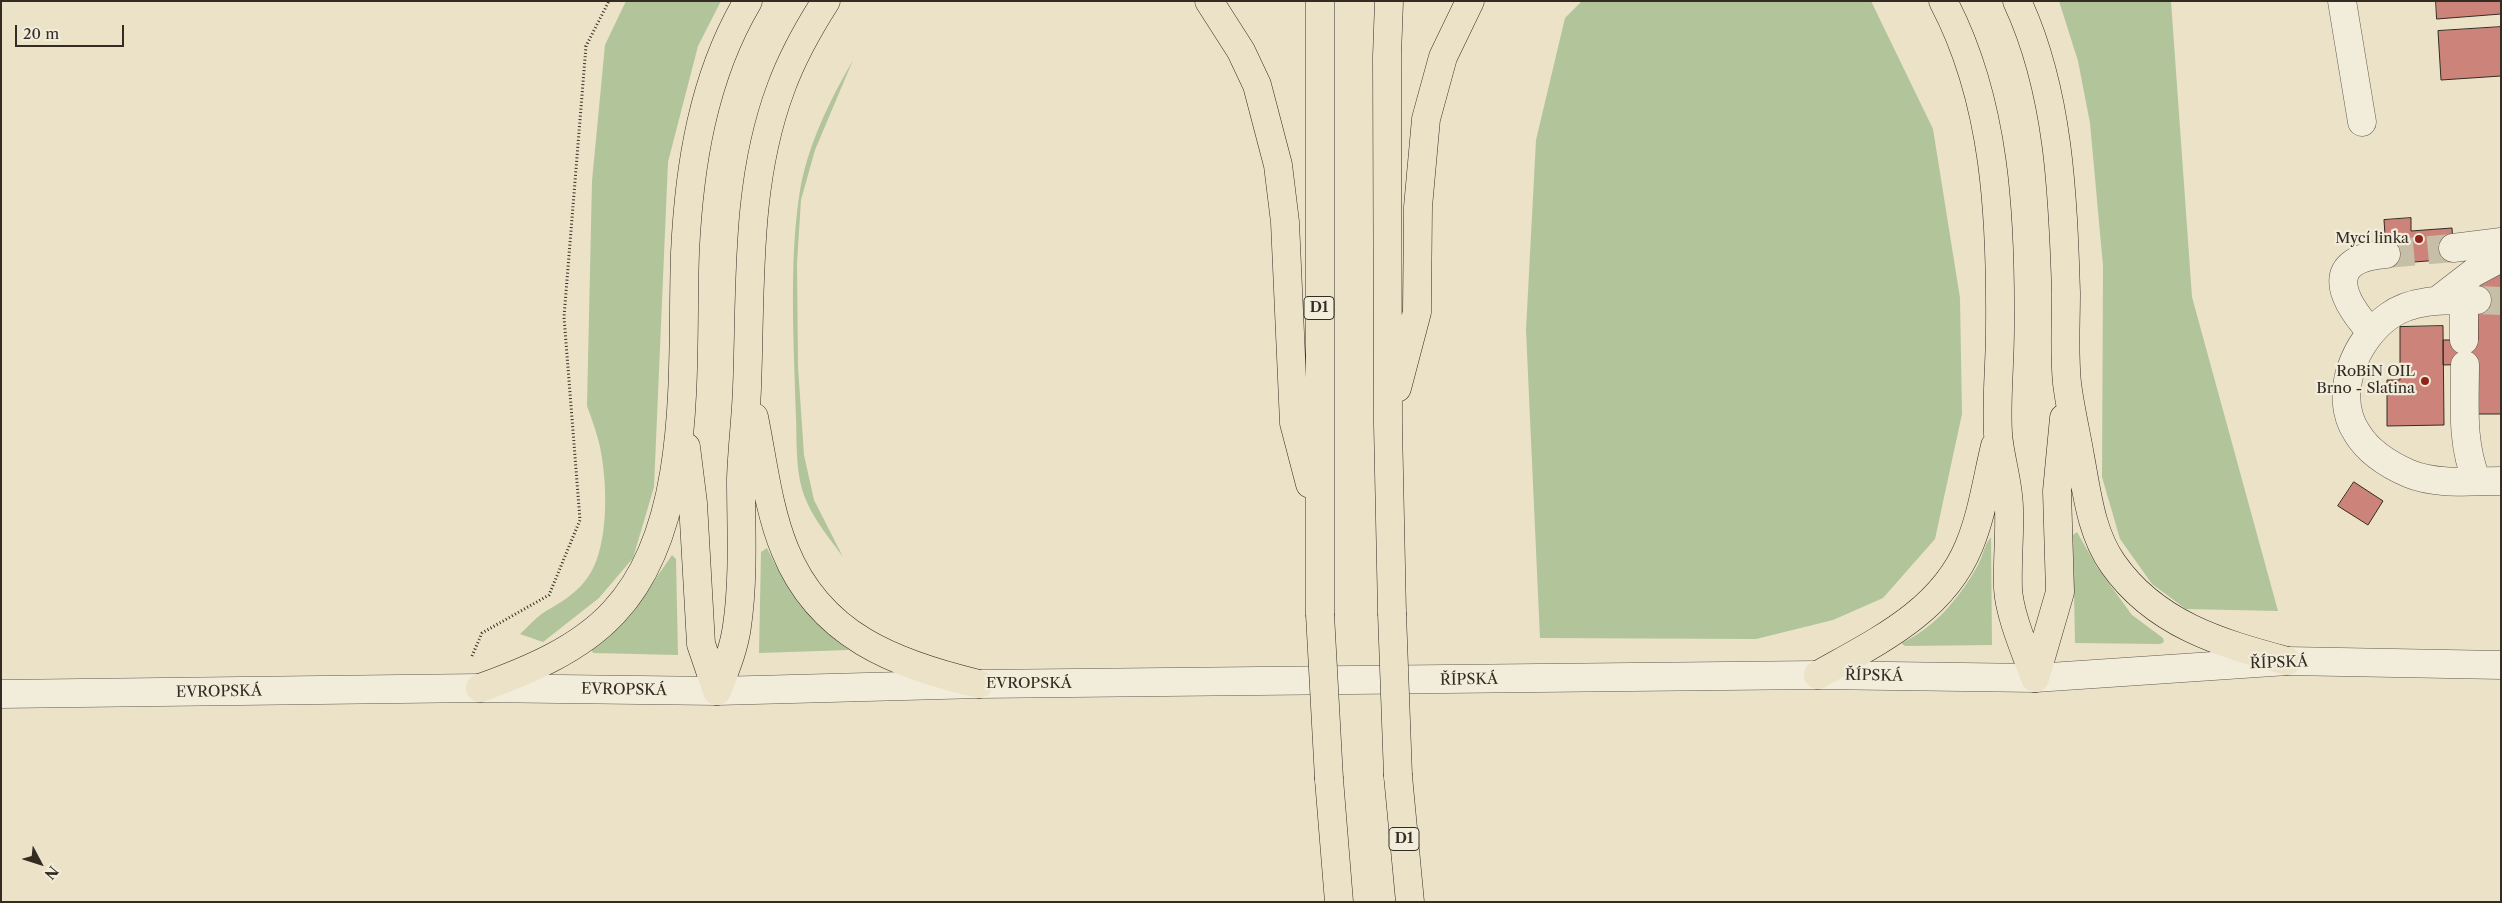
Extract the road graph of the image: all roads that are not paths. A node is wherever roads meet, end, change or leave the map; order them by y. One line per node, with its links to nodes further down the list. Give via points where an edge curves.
1 (748, 1): 19 (highway, via 725,44 709,88 698,135 685,252)
2 (826, 1): 18 (highway, via 797,51 780,89 758,177 752,228)
3 (1209, 1): 23 (highway, via 1242,51 1257,85 1278,165 1285,222 1294,423)
4 (1320, 1): 23 (highway, D1)
5 (1389, 1): 20 (highway, D1)
6 (1470, 1): 20 (highway, via 1444,57 1426,119 1418,207 1417,312)
7 (1943, 1): 21 (highway, via 1970,62 1991,156 1999,258)
8 (2017, 1): 17 (highway, via 2034,48 2055,133 2064,239)
9 (2342, 1): 10 (street)
10 (2362, 122)
11 (2501, 242): 12 (street)
12 (2454, 248)
13 (2386, 254): 16 (street, via 2357,259 2344,278 2343,287 2350,305)
14 (2501, 258): 15 (street, via 2473,273)
15 (2460, 300): 16 (street, via 2414,305 2390,315); 22 (street, via 2465,352 2466,448 2470,463)
16 (2371, 332): 22 (street, via 2357,353 2348,379 2347,408 2356,432 2369,450 2411,474 2434,480)
17 (2067, 383): 24 (highway, via 2089,506 2102,546 2113,565 2148,602 2194,632); 27 (highway, via 2057,491 2060,592)
18 (748, 389): 29 (highway, via 776,523 796,574 814,600 836,623 879,651 928,672); 31 (highway, via 742,462 737,627 729,661)
19 (682, 413): 30 (highway, via 663,526 653,555 614,612 589,634 538,665); 31 (highway, via 693,503 701,644)
20 (1388, 426): 34 (highway, D1, bridge, via 1398,776)
21 (1998, 435): 26 (highway, via 1969,546 1947,585 1928,606 1903,625); 27 (highway, via 2010,507 2008,590)
22 (2489, 481)
23 (1321, 522): 33 (highway, D1, bridge, via 1320,614)
24 (2287, 662): 25 (street, ŘÍPSKÁ); 27 (street, ŘÍPSKÁ)
25 (2501, 665)
26 (1818, 675): 27 (street, ŘÍPSKÁ); 28 (street, ŘÍPSKÁ)
27 (2035, 678)
28 (1247, 683): 29 (street, EVROPSKÁ)
29 (979, 684): 31 (street, EVROPSKÁ)
30 (469, 689): 31 (street, EVROPSKÁ); 32 (street, EVROPSKÁ)
31 (717, 691)
32 (1, 694)
33 (1339, 902)
34 (1410, 902)

